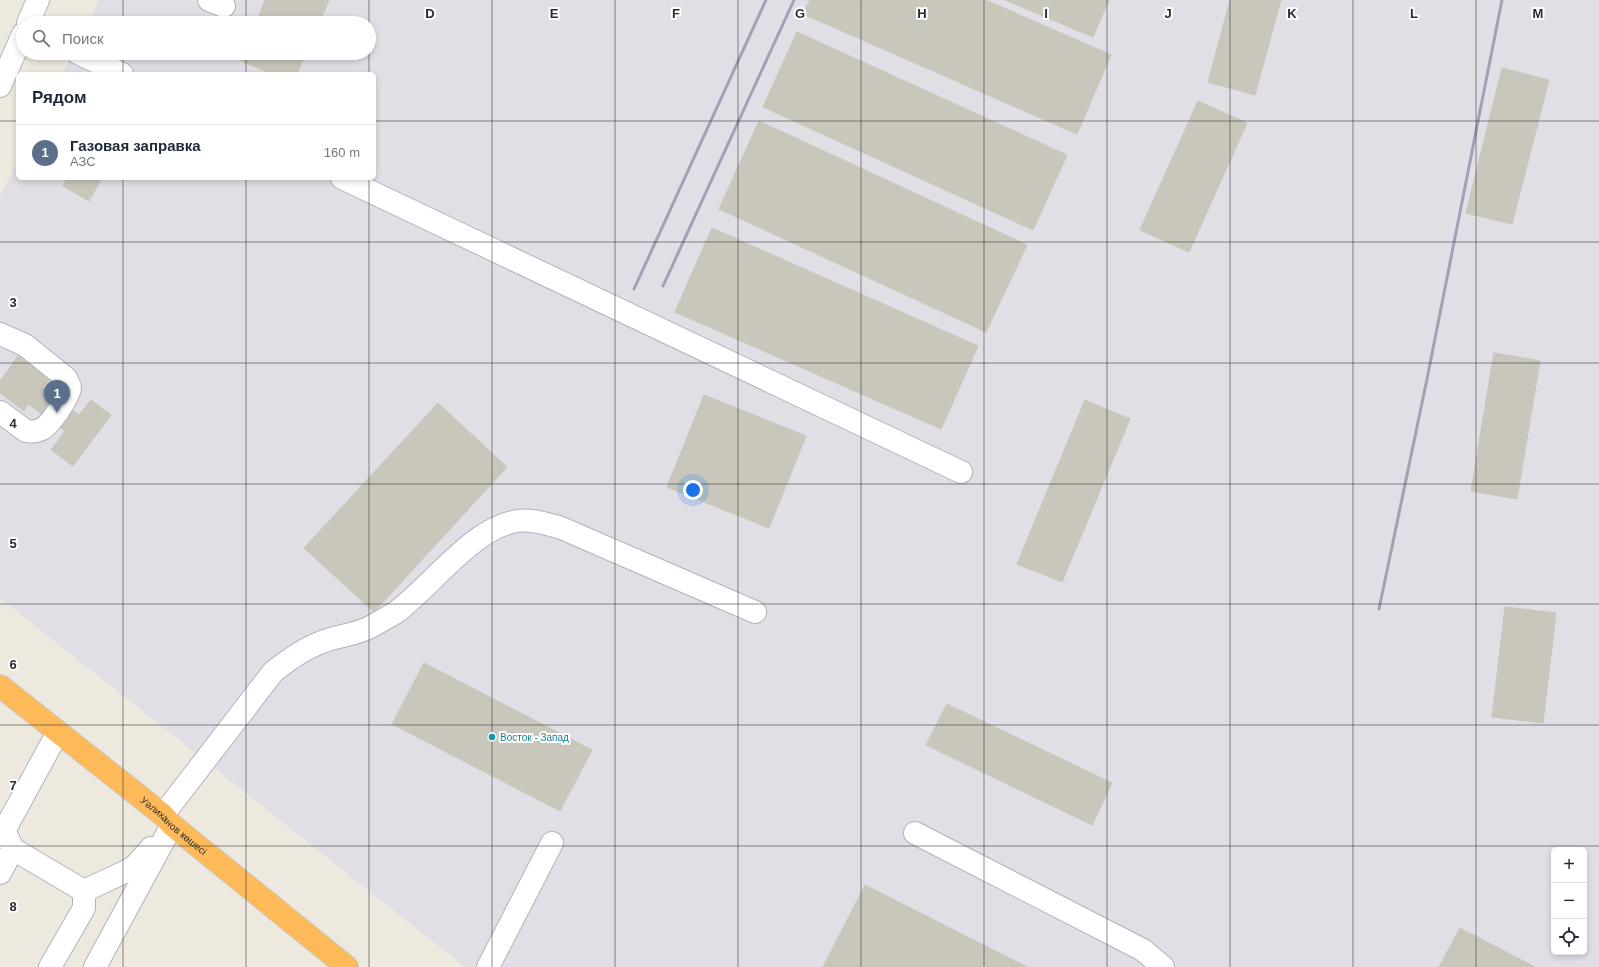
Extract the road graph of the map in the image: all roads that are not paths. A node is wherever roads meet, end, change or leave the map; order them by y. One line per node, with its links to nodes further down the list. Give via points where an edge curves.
1 (38, 0): 2 (street)
2 (31, 16)
3 (16, 50): 6 (street)
4 (93, 60): 5 (street)
5 (118, 72)
6 (0, 86)
7 (346, 180): 10 (street)
8 (0, 334): 9 (street, via 25,345 66,378 70,387 69,395 46,426 40,430 26,431)
9 (0, 412)
10 (961, 472)
11 (755, 612): 14 (street, via 559,527 539,522 517,521 497,528 479,538 395,613 371,627 322,642 296,654 273,672)
12 (0, 686): 13 (highway, Уәлиханов көшесі)
13 (58, 732): 14 (highway, Уәлиханов көшесі); 16 (street)
14 (168, 820): 19 (street, via 133,868); 21 (street); 22 (highway, Уәлиханов көшесі)
15 (915, 833): 24 (street, via 1143,950)
16 (6, 836): 18 (street); 19 (street)
17 (552, 844): 23 (street)
18 (0, 873)
19 (84, 891): 20 (street, via 84,908)
20 (50, 967)
21 (95, 967)
22 (347, 967)
23 (488, 967)
24 (1163, 967)

